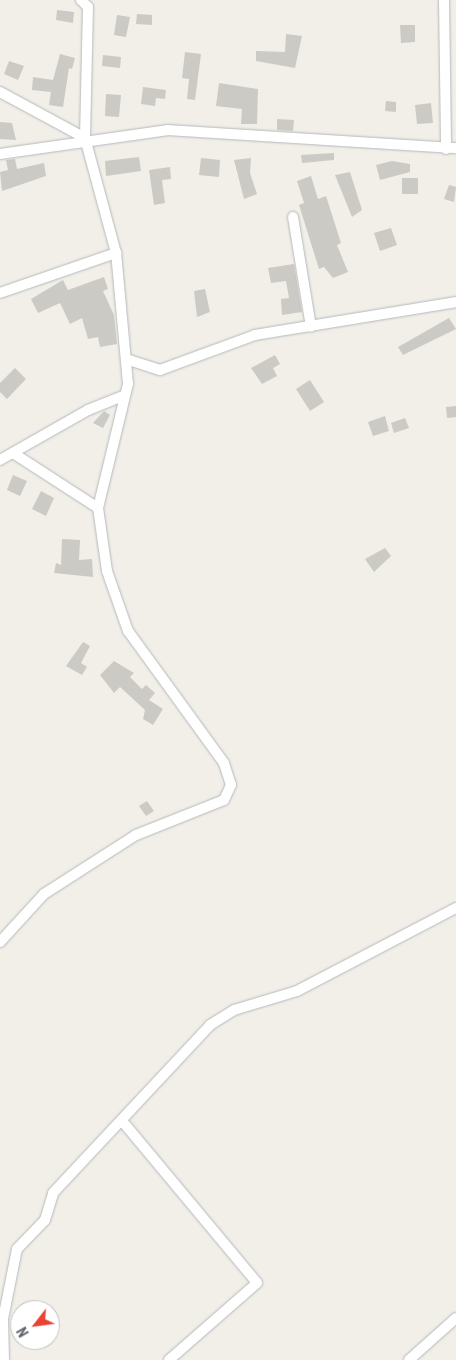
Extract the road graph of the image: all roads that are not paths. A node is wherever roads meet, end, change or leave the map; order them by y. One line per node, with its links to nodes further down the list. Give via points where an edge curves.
1 (84, 0): 4 (street)
2 (444, 0): 5 (street)
3 (0, 92): 4 (street)
4 (85, 138): 5 (street, via 168,130); 6 (street); 8 (street)
5 (451, 149)
6 (0, 154)
7 (293, 217): 11 (street)
8 (116, 253): 9 (street); 12 (street)
9 (0, 293)
10 (456, 302): 11 (street)
11 (311, 327): 12 (street, via 255,335 160,370)
12 (126, 359): 13 (street)
13 (125, 395): 14 (street, via 88,410); 16 (street)
14 (13, 453): 15 (street); 16 (street)
15 (0, 460)
16 (98, 508): 18 (street, via 114,602 128,631 224,763 230,785 224,800 136,835 44,894)
17 (456, 908): 19 (street, via 297,991 226,1014 161,1075)
18 (0, 942)
19 (123, 1122): 21 (street, via 53,1192 45,1220 17,1250 3,1319); 22 (street, via 257,1283)
20 (456, 1318): 23 (street)
21 (4, 1360)
22 (169, 1360)
23 (409, 1360)

